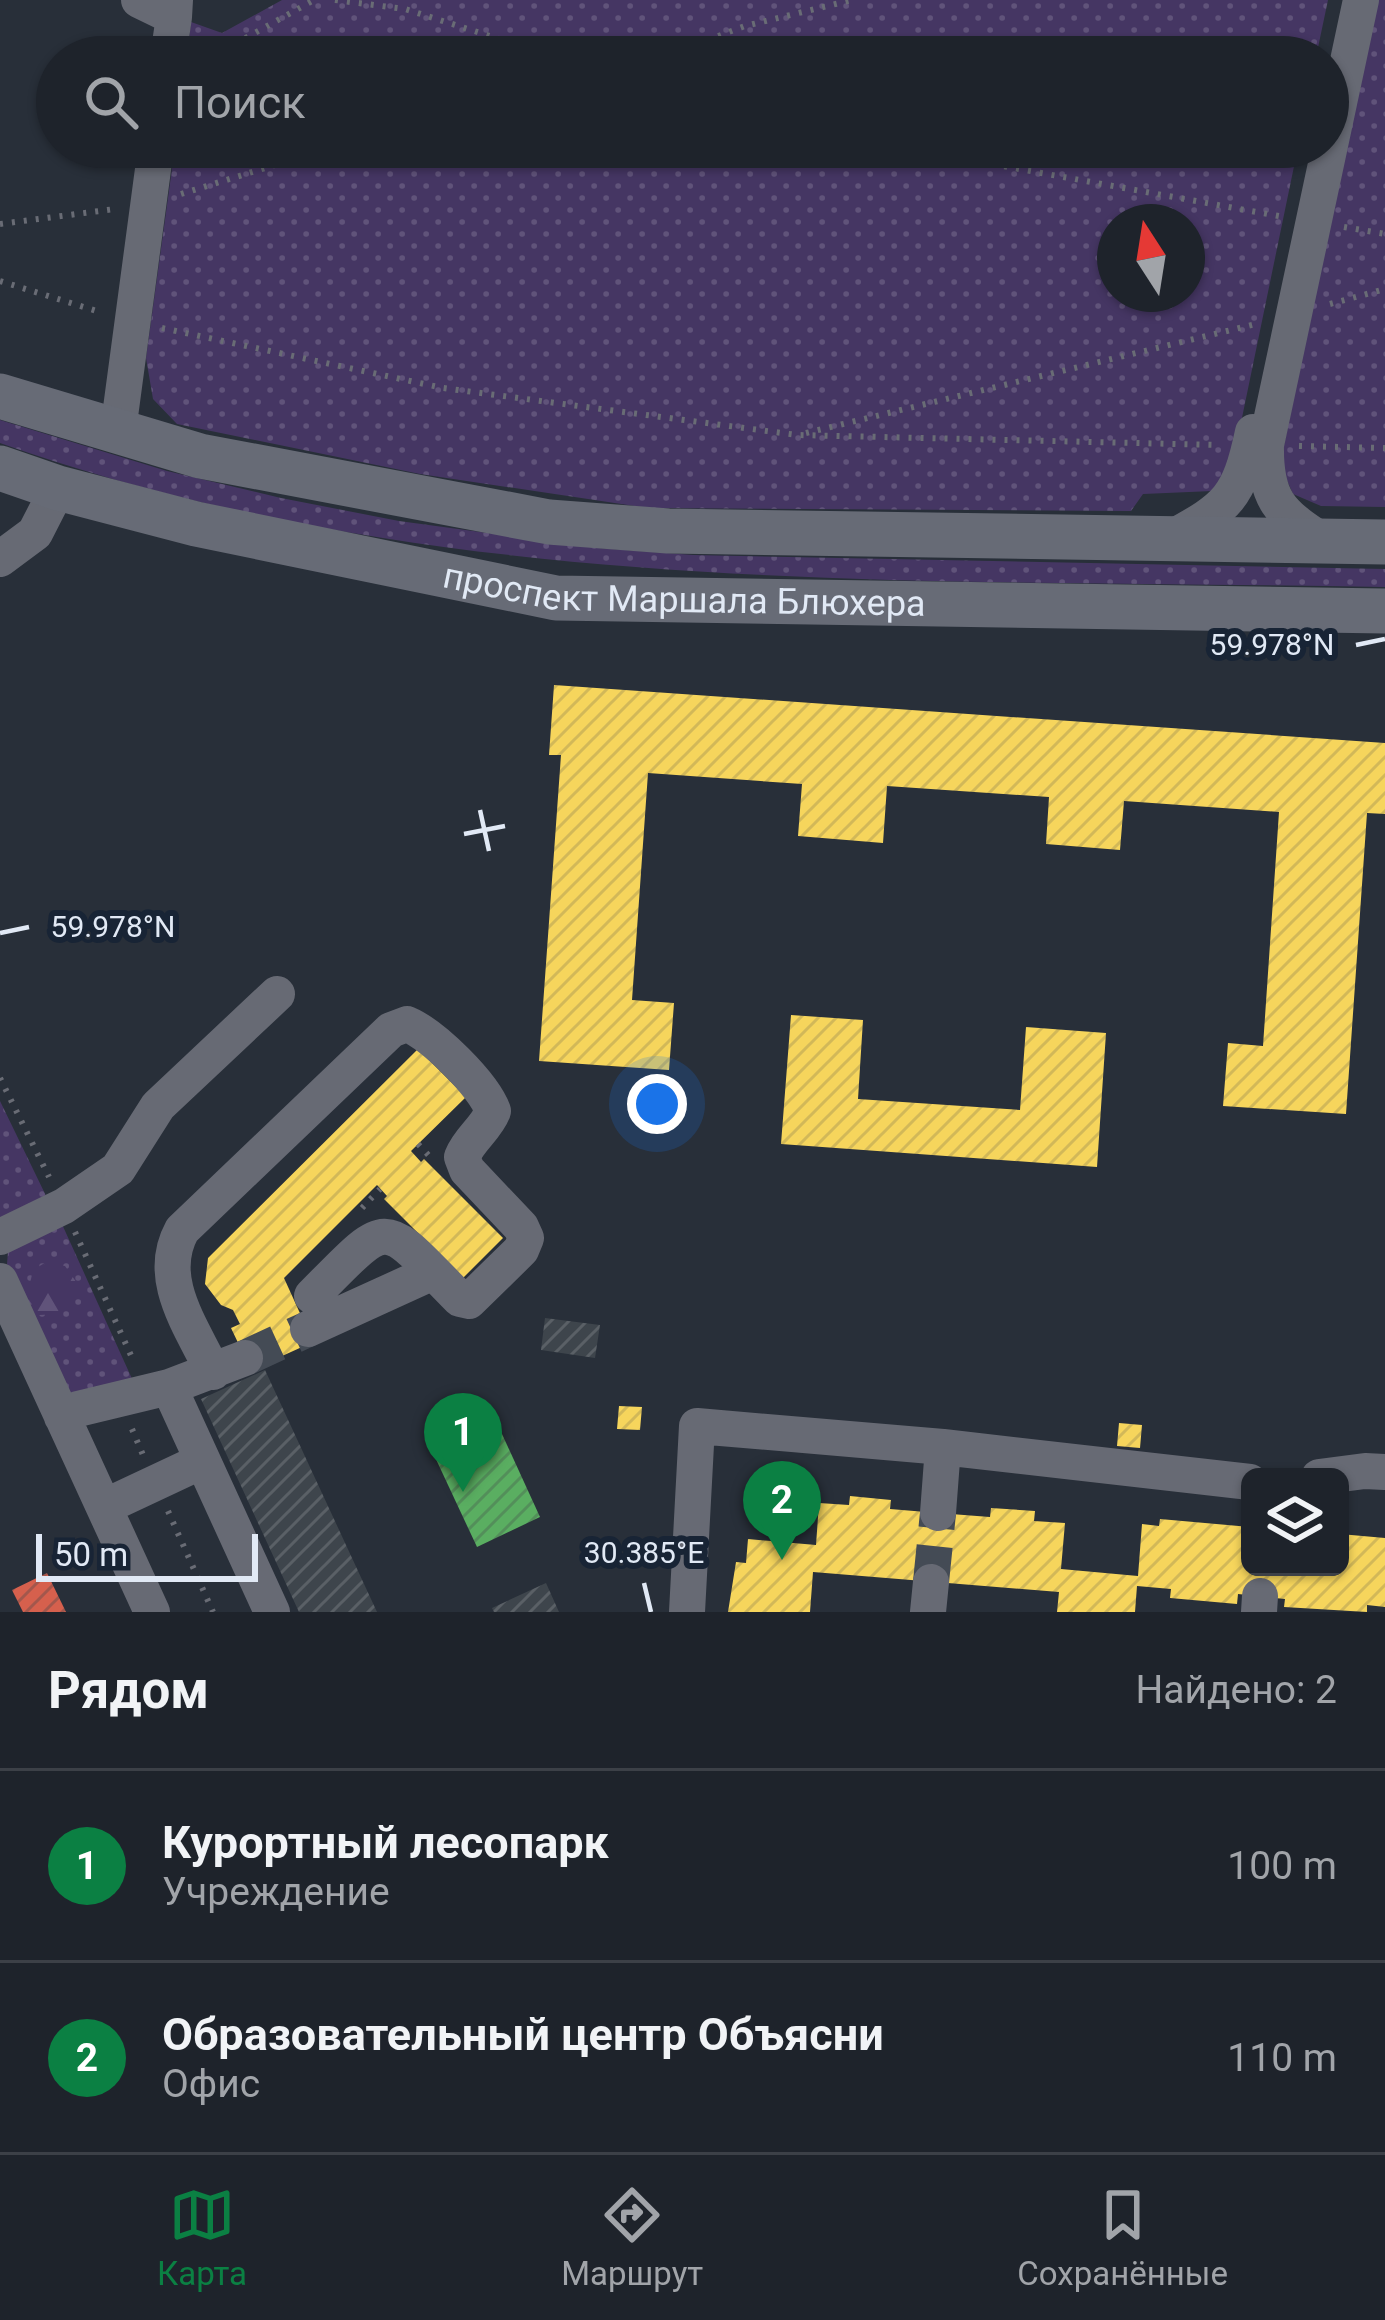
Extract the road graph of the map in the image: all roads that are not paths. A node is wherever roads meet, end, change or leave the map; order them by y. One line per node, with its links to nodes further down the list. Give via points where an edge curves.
1 (139, 0): 4 (street)
2 (1344, 0): 5 (street)
3 (1361, 0): 6 (street)
4 (174, 9)
5 (1336, 36)
6 (1349, 48)
7 (153, 168): 12 (street)
8 (1311, 168): 10 (street)
9 (1319, 168): 10 (street)
10 (1306, 220): 13 (street)
11 (0, 396): 12 (main road, проспект Маршала Блюхера)
12 (118, 431): 16 (main road, проспект Маршала Блюхера, via 200,456 549,522)
13 (1258, 445): 16 (street, via 1231,500); 17 (street, via 1273,499)
14 (0, 468): 15 (main road, проспект Маршала Блюхера)
15 (58, 488): 19 (street, via 35,533); 20 (main road, проспект Маршала Блюхера, via 556,598)
16 (1171, 538): 17 (main road, проспект Маршала Блюхера)
17 (1323, 541): 18 (main road, проспект Маршала Блюхера)
18 (1385, 542)
19 (0, 559)
20 (1385, 611)
21 (277, 994): 22 (street, via 158,1106 118,1169)
22 (0, 1237)
23 (433, 1272): 23 (street, via 385,1234 368,1239 311,1306); 25 (street, via 469,1301 526,1238 462,1157 487,1126 487,1095 407,1024 391,1030 182,1230 170,1270 176,1294 229,1365)
24 (0, 1280): 26 (street)
25 (169, 1388): 26 (street); 28 (street)
26 (62, 1417): 32 (street)
27 (944, 1448): 31 (street); 33 (street); 36 (street, via 697,1426)
28 (202, 1461): 32 (street); 35 (street)
29 (1385, 1472): 30 (street)
30 (1349, 1475)
31 (1241, 1481)
32 (104, 1508): 34 (street)
33 (938, 1513)
34 (152, 1612)
35 (272, 1612)
36 (687, 1612)

